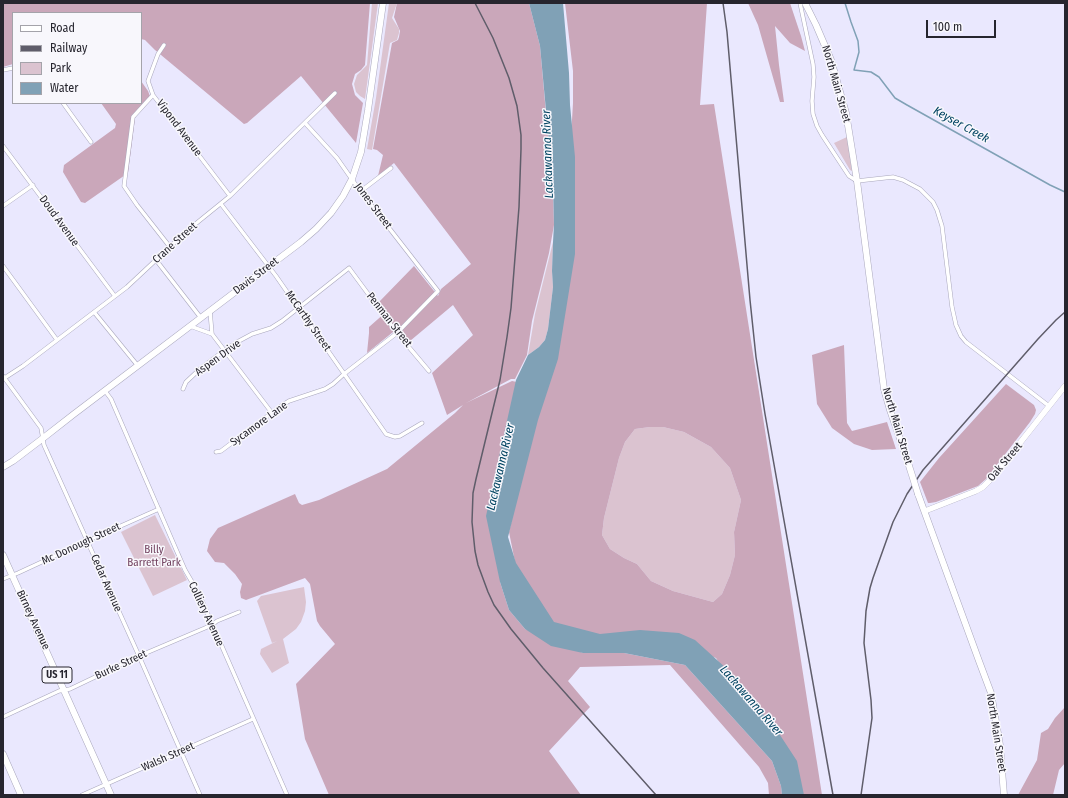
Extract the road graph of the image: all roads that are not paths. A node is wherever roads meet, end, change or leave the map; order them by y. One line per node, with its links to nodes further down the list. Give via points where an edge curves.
1 (383, 3): 12 (main road, Davis Street, via 364,140)
2 (800, 3): 13 (street, via 813,64 813,114 822,135 849,176)
3 (806, 3): 13 (main road, North Main Street, via 831,60 846,113)
4 (164, 46): 6 (street, Vipond Avenue, via 158,54 148,81)
5 (335, 93): 8 (street, Crane Street)
6 (153, 95): 16 (street, Vipond Avenue); 19 (street, via 133,116 124,186)
7 (64, 104): 9 (street)
8 (305, 123): 12 (street, Jones Street, via 337,158); 16 (street, Crane Street)
9 (91, 142)
10 (3, 147): 14 (street, Doud Avenue)
11 (391, 168): 15 (street)
12 (352, 179): 15 (street, Jones Street); 22 (main road, Davis Street, via 339,203 321,224)
13 (857, 181): 41 (street, via 893,177 920,189 933,202 942,226 952,307 961,336); 48 (main road, North Main Street, bridge, via 884,389)
14 (33, 185): 18 (street); 24 (street, Doud Avenue)
15 (360, 191): 30 (street, Jones Street, via 438,291)
16 (230, 196): 17 (street, Crane Street)
17 (220, 204): 19 (street, Crane Street); 22 (street, McCarthy Street)
18 (3, 206)
19 (170, 247): 20 (street, Crane Street)
20 (156, 260): 24 (street, Crane Street); 28 (street)
21 (3, 266): 32 (street)
22 (269, 266): 25 (street, McCarthy Street); 26 (main road, Davis Street)
23 (349, 268): 25 (street, Aspen Drive); 30 (street, Penman Street)
24 (114, 296): 27 (street, Crane Street)
25 (298, 308): 33 (street, Aspen Drive, via 271,328 252,334); 36 (street, McCarthy Street)
26 (210, 311): 28 (main road, Davis Street); 31 (street)
27 (94, 312): 32 (street, Crane Street); 34 (street)
28 (201, 318): 29 (main road, Davis Street)
29 (190, 326): 31 (street); 34 (main road, Davis Street)
30 (398, 333): 35 (street, Penman Street); 36 (street)
31 (212, 334): 33 (street)
32 (56, 340): 37 (street, Crane Street)
33 (225, 350): 39 (street, Aspen Drive, via 201,368 186,382); 42 (street)
34 (138, 366): 40 (main road, Davis Street)
35 (429, 372)
36 (344, 374): 42 (street, Sycamore Lane, via 325,389 289,401); 43 (street, McCarthy Street, via 386,434 400,436)
37 (4, 378): 44 (street, Cedar Avenue, via 41,428)
38 (1065, 386): 41 (street, Oak Street)
39 (183, 389)
40 (105, 390): 44 (main road, Davis Street); 47 (street, Colliery Avenue)
41 (1049, 406): 48 (street, Oak Street, via 983,487)
42 (272, 413): 45 (street, Sycamore Lane, via 221,451)
43 (422, 422)
44 (42, 439): 46 (main road, Davis Street); 49 (street, Cedar Avenue)
45 (216, 452)
46 (3, 467)
47 (159, 509): 49 (street, Mc Donough Street); 54 (street, Colliery Avenue)
48 (925, 511): 67 (main road, North Main Street, via 991,693 1000,745)
49 (87, 541): 51 (street, Mc Donough Street); 55 (street, Cedar Avenue)
50 (3, 555): 51 (main road, Birney Avenue / US 11)
51 (12, 576): 52 (street, Mc Donough Street); 56 (main road, Birney Avenue / US 11)
52 (3, 579)
53 (239, 612): 54 (street, Burke Street)
54 (212, 625): 55 (street, Burke Street); 58 (street, Colliery Avenue)
55 (139, 656): 56 (street, Burke Street); 59 (street, Cedar Avenue)
56 (64, 690): 57 (street, Burke Street); 61 (main road, Birney Avenue / US 11)
57 (3, 717)
58 (253, 719): 59 (street, Walsh Street); 66 (street, Colliery Avenue)
59 (181, 751): 61 (street, Walsh Street); 65 (street, Cedar Avenue)
60 (3, 754): 62 (main road)
61 (106, 784): 63 (street, Walsh Street); 64 (main road, Birney Avenue / US 11)
62 (21, 795)
63 (82, 795)
64 (111, 795)
65 (200, 795)
66 (287, 795)
67 (1004, 795)

